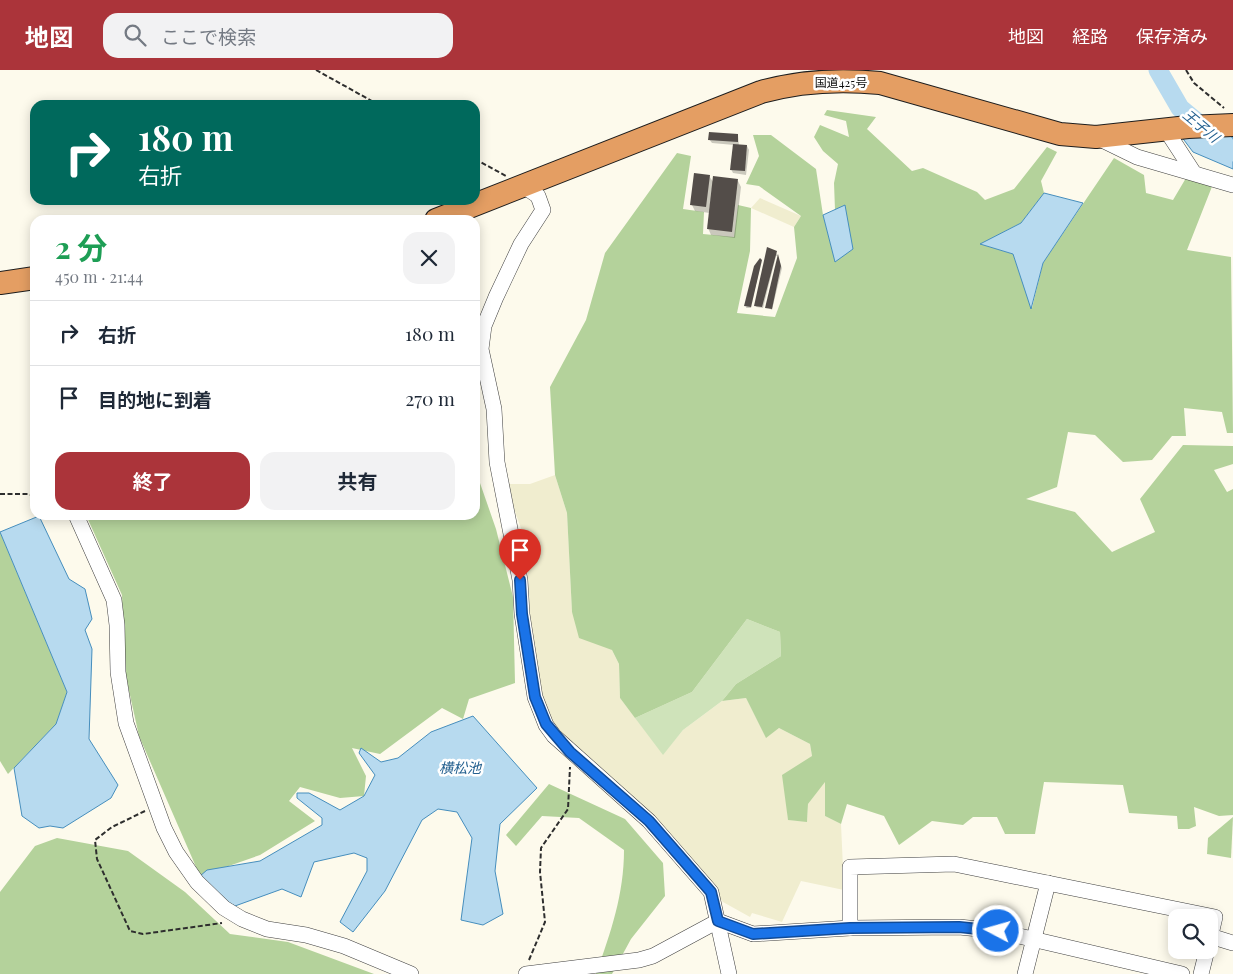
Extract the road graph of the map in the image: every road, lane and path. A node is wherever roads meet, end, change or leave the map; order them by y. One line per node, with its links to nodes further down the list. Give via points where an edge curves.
1 (316, 70): 4 (path)
2 (1186, 70): 5 (path)
3 (855, 75): 7 (highway, 国道425号, via 1060,134); 10 (highway, 国道425号, via 761,92)
4 (370, 100)
5 (1229, 121): 6 (highway, 国道425号)
6 (1166, 130): 7 (highway, 国道425号); 9 (street)
7 (1096, 137): 9 (street, via 1137,157)
8 (480, 162): 10 (path)
9 (1194, 173): 11 (street)
10 (522, 185): 12 (highway, 国道425号); 20 (street, via 538,196 543,210 521,244 496,297 484,326 481,349 494,409 497,462 520,580 535,697 546,724)
11 (1233, 185)
12 (480, 202)
13 (473, 205): 14 (highway, 国道425号)
14 (448, 215)
15 (30, 279): 16 (highway)
16 (0, 283)
17 (0, 494): 18 (path)
18 (30, 495)
19 (78, 520): 21 (street, via 114,600 121,702)
20 (570, 752): 25 (street, via 649,821 711,892); 31 (path, via 568,809 541,848 545,922)
21 (156, 808): 24 (street, via 176,852 196,882); 24 (path, via 131,816 95,840 97,859 130,931 143,934)
22 (1048, 883): 23 (street); 26 (street, via 954,864 850,867); 27 (street)
23 (1176, 909)
24 (242, 920): 32 (street, via 267,929 306,935 344,946)
25 (718, 921): 26 (street, via 753,934); 31 (street, via 653,956 639,960); 33 (street)
26 (850, 928): 27 (street, via 959,927 998,931)
27 (1033, 940): 34 (street); 35 (street)
28 (1218, 943): 29 (street)
29 (1233, 943)
30 (1205, 959): 36 (street)
31 (527, 970)
32 (410, 974)
33 (729, 974)
34 (1025, 974)
35 (1182, 974)
36 (1201, 974)

